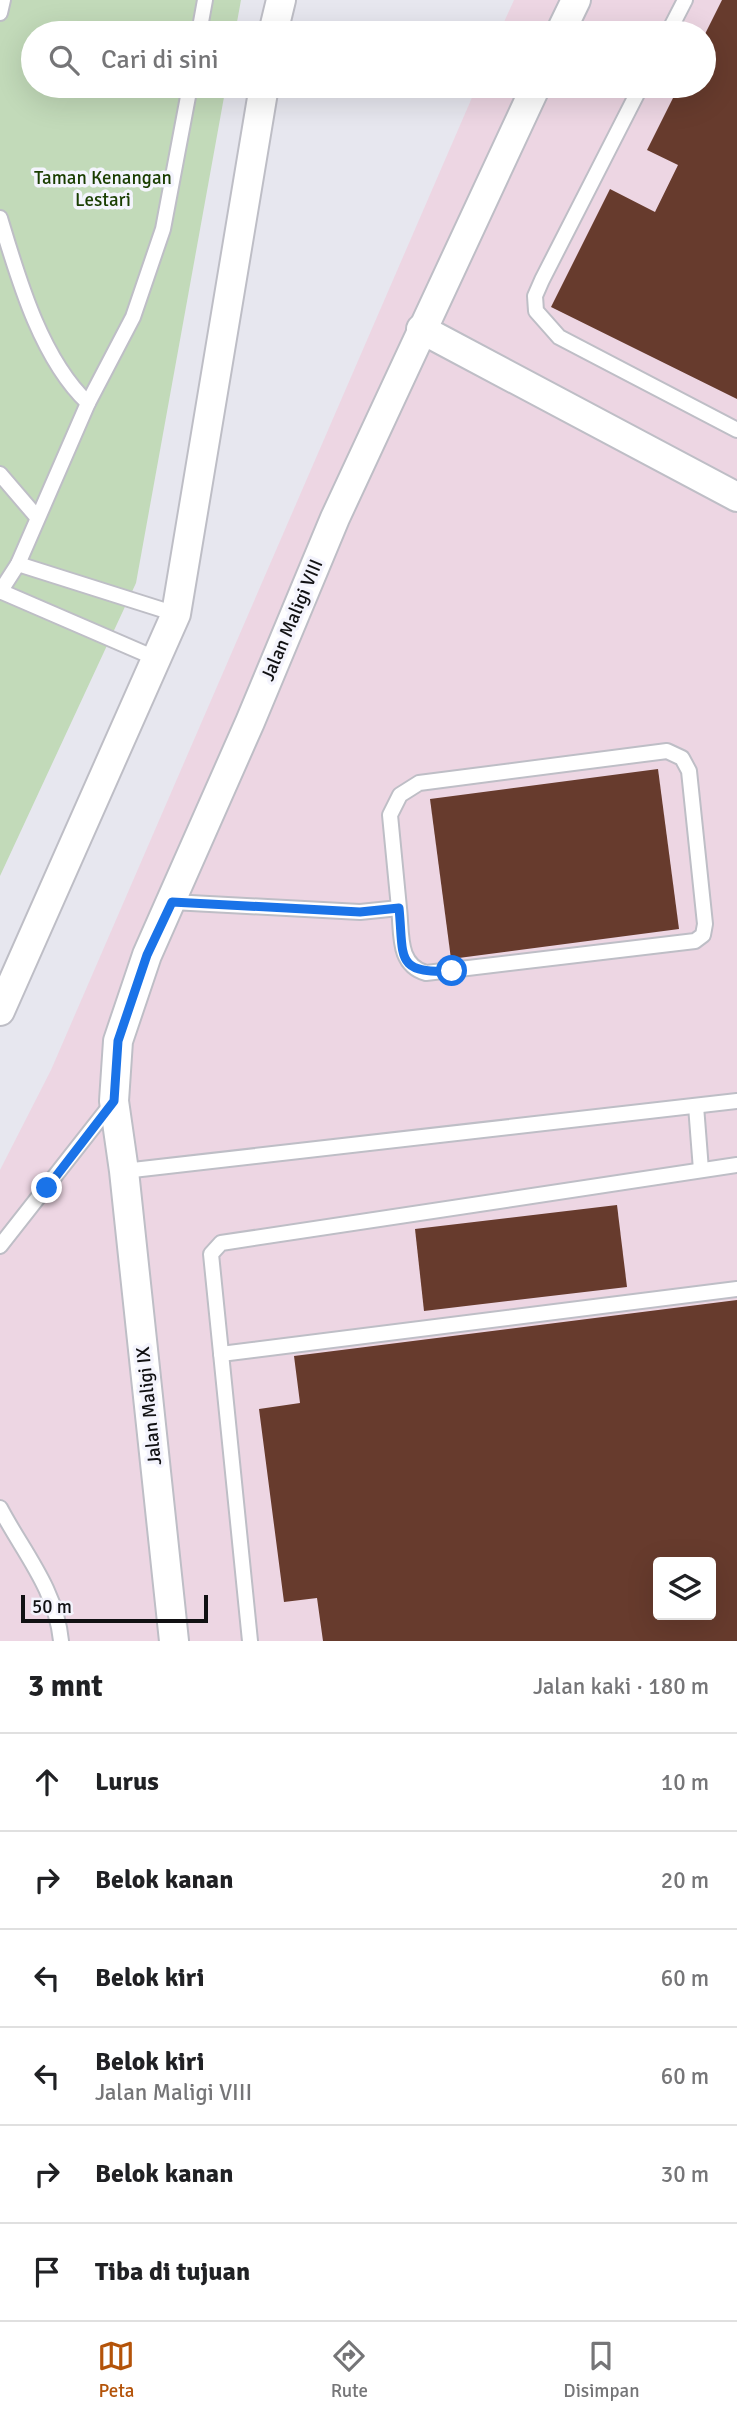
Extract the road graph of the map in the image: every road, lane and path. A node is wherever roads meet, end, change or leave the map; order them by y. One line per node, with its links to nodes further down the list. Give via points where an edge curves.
1 (3, 0): 6 (lane)
2 (205, 0): 7 (lane)
3 (281, 0): 8 (street)
4 (576, 0): 9 (street)
5 (685, 0): 10 (lane)
6 (0, 13)
7 (201, 21)
8 (276, 21)
9 (566, 21)
10 (674, 21)
11 (188, 98): 17 (lane, via 163,229 133,317)
12 (262, 98): 24 (street)
13 (530, 98): 16 (street, Jalan Maligi VIII)
14 (635, 98): 18 (lane, via 542,280 535,296 536,311 559,337)
15 (0, 218): 17 (lane, via 21,287 60,368)
16 (421, 329): 20 (street); 26 (street, Jalan Maligi VIII, via 335,518)
17 (88, 403): 21 (lane)
18 (737, 430)
19 (0, 474): 21 (lane)
20 (737, 497)
21 (36, 516): 22 (lane)
22 (18, 564): 23 (lane); 24 (lane)
23 (0, 592): 25 (lane)
24 (176, 614): 25 (street)
25 (155, 658): 28 (street)
26 (172, 902): 27 (lane, via 360,912); 29 (street, Jalan Maligi VIII, via 147,955 118,1041)
27 (399, 908): 27 (lane, via 405,959 412,969 426,973 695,941 703,935 705,924 689,771 682,758 667,751 419,783 400,795 390,815)
28 (0, 1011)
29 (114, 1101): 34 (street, Jalan Maligi VIII); 35 (lane)
30 (737, 1101): 31 (lane)
31 (696, 1106): 33 (lane); 34 (lane)
32 (737, 1165): 33 (lane)
33 (701, 1170): 37 (lane, via 221,1243 211,1254)
34 (124, 1171): 40 (street, Jalan Maligi IX)
35 (0, 1246)
36 (737, 1289): 37 (lane)
37 (221, 1354): 41 (lane)
38 (0, 1508): 39 (lane, via 35,1564 59,1619)
39 (61, 1641)
40 (174, 1641)
41 (250, 1641)

